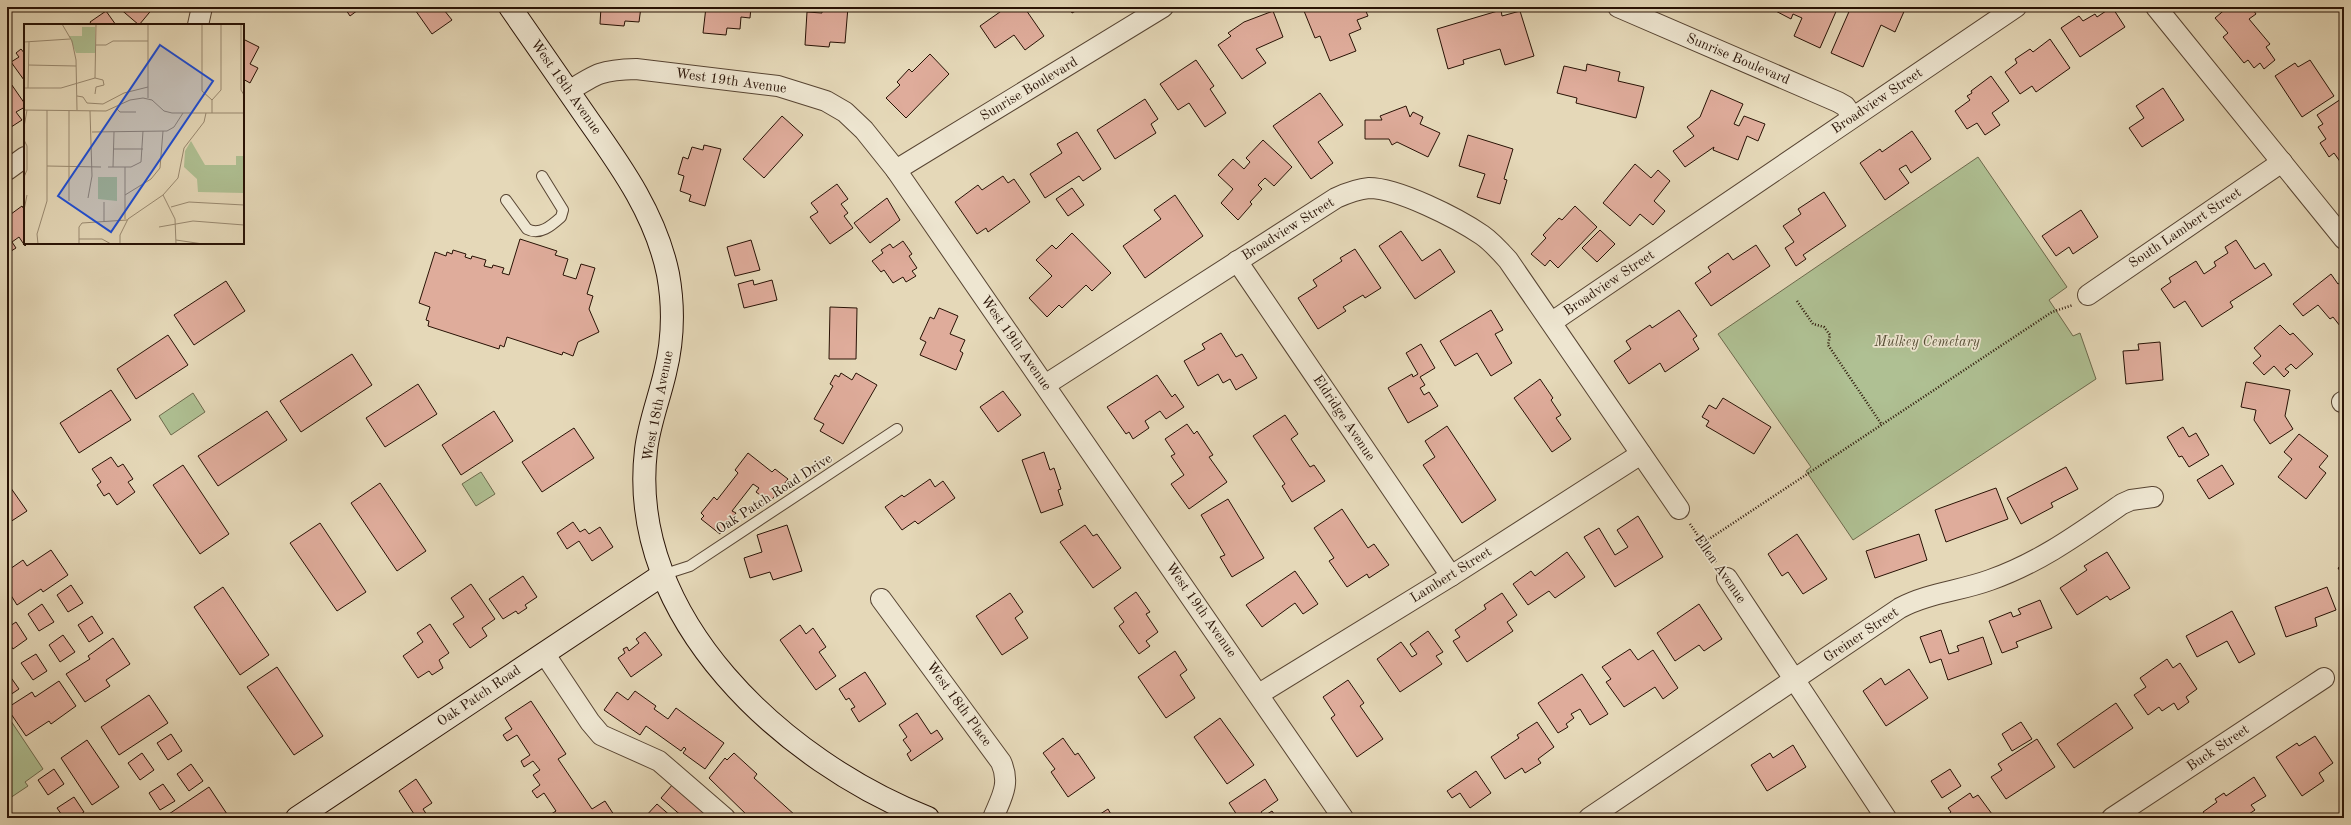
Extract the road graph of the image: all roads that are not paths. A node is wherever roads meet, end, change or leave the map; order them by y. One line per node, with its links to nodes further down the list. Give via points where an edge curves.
1 (202, 7): 7 (street)
2 (510, 7): 8 (main road, West 18th Avenue)
3 (1163, 7): 13 (street, Sunrise Boulevard)
4 (1618, 7): 9 (street, Sunrise Boulevard, via 1838,102 1845,106)
5 (2016, 7): 9 (street, Broadview Street)
6 (2156, 7): 11 (street)
7 (198, 24)
8 (569, 91): 13 (street, West 19th Avenue, via 596,74 636,70 778,86 826,101 845,112 864,130); 25 (main road, West 18th Avenue, via 625,172 643,203 657,234 668,274 672,307 670,338 666,372 646,450 645,487 648,519)
9 (1853, 117): 19 (street, Broadview Street)
10 (24, 158): 12 (street)
11 (2282, 162): 16 (street); 18 (street, South Lambert Street)
12 (7, 170)
13 (896, 170): 20 (street, West 19th Avenue)
14 (542, 176): 15 (lane, via 563,210 561,217 543,230 532,232 527,229)
15 (506, 200)
16 (2344, 239)
17 (1237, 260): 19 (street, Broadview Street, via 1341,196 1357,190 1383,190 1410,198 1482,235 1508,260); 20 (street, Broadview Street); 26 (street, Eldridge Avenue)
18 (2088, 294)
19 (1552, 322): 22 (street)
20 (1045, 385): 32 (street, West 19th Avenue)
21 (897, 429): 25 (lane, Oak Patch Road Drive, via 690,566)
22 (1641, 454): 24 (street); 26 (street, Lambert Street)
23 (2153, 497): 31 (street, Greiner Street, via 2122,504 2058,548 2019,569 1990,581 1910,603)
24 (1679, 509)
25 (662, 575): 29 (main road, Oak Patch Road); 35 (main road, West 18th Avenue, via 690,627 719,667 777,728 808,752 868,791)
26 (1451, 576): 32 (street, Lambert Street)
27 (1727, 578): 31 (street, Ellen Avenue)
28 (881, 599): 36 (street, West 18th Place, via 1001,762 1005,771 1006,787)
29 (544, 653): 33 (main road, Oak Patch Road); 34 (street, via 601,735 659,761)
30 (2324, 678): 40 (street, Buck Street)
31 (1795, 679): 38 (street, Greiner Street); 39 (street, Ellen Avenue)
32 (1259, 694): 37 (street, West 19th Avenue)
33 (297, 818)
34 (725, 818)
35 (928, 818)
36 (993, 818)
37 (1344, 818)
38 (1589, 818)
39 (1886, 818)
40 (2112, 818)

